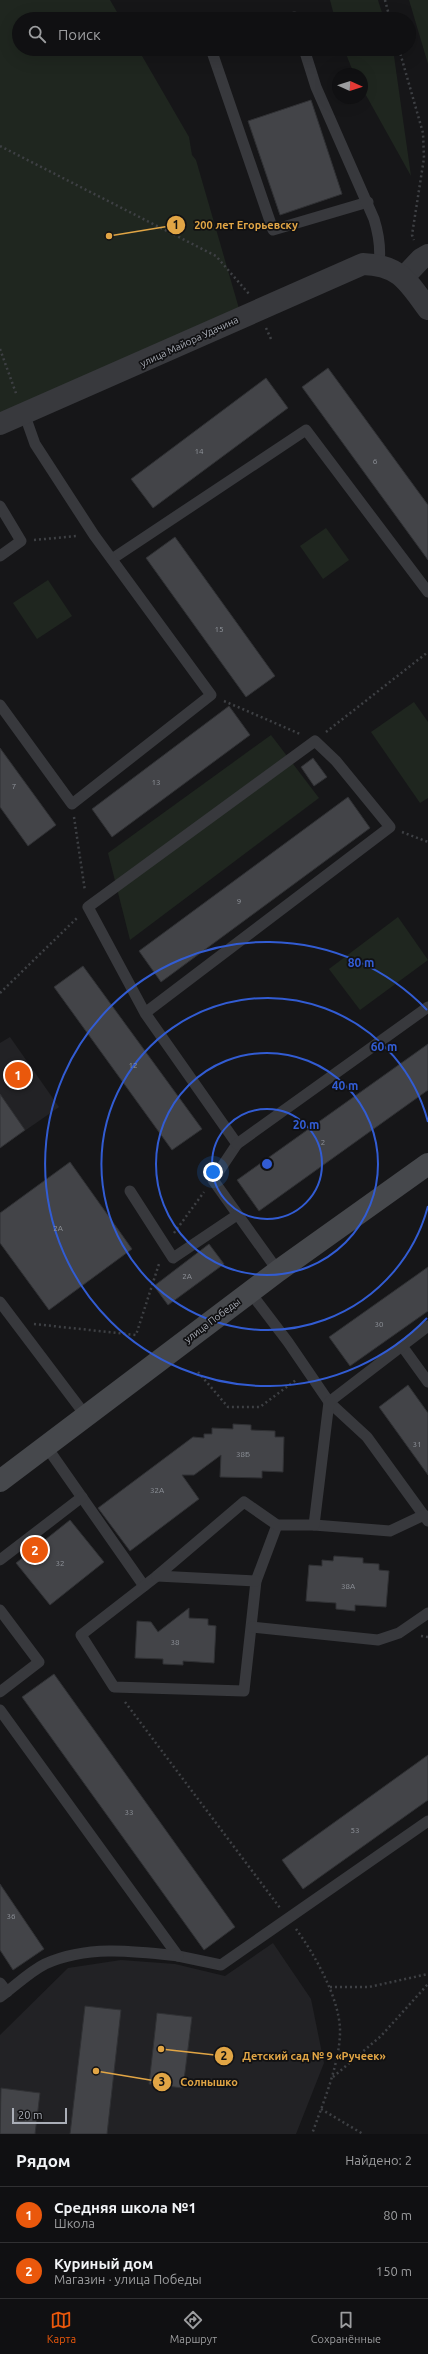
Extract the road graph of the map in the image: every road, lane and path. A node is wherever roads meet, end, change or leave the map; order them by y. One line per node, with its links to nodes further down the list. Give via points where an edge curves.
1 (385, 0): 2 (path)
2 (388, 12)
3 (213, 56): 7 (lane, via 273,230)
4 (306, 56): 7 (lane, via 316,87)
5 (401, 56): 8 (path, via 423,133 422,170 412,235)
6 (0, 146): 11 (path, via 216,256)
7 (368, 202): 9 (lane, via 380,236)
8 (424, 257): 10 (street)
9 (379, 264): 10 (street); 11 (street, улица Майора Удачина, via 363,264)
10 (404, 277): 12 (street)
11 (258, 308): 14 (street, улица Майора Удачина, via 208,334)
12 (428, 309)
13 (0, 349): 14 (path)
14 (24, 413): 15 (street, улица Майора Удачина); 17 (lane, via 35,444)
15 (0, 424)
16 (0, 506): 18 (lane)
17 (94, 535): 18 (path); 20 (lane)
18 (21, 540): 19 (lane)
19 (0, 556)
20 (112, 559): 21 (lane, via 306,430); 23 (lane)
21 (428, 592)
22 (428, 652): 25 (path)
23 (211, 695): 25 (path); 26 (lane)
24 (0, 705): 26 (lane)
25 (315, 741): 27 (lane, via 336,760); 29 (lane)
26 (72, 804): 29 (path)
27 (390, 827): 28 (path); 32 (lane)
28 (428, 842)
29 (88, 907): 30 (path); 32 (lane)
30 (0, 994)
31 (428, 1007): 33 (lane)
32 (145, 1013): 33 (lane)
33 (237, 1144): 35 (lane)
34 (428, 1164): 39 (street, улица Победы)
35 (212, 1180): 37 (lane); 38 (path)
36 (130, 1191): 38 (lane)
37 (237, 1215): 38 (lane, via 173,1258); 39 (lane)
38 (165, 1246): 42 (path, via 136,1335)
39 (278, 1271): 40 (street, улица Победы)
40 (250, 1292): 45 (lane); 49 (street, улица Победы)
41 (0, 1302): 42 (lane)
42 (15, 1322): 49 (lane)
43 (428, 1326): 44 (lane)
44 (402, 1346): 47 (lane); 48 (lane)
45 (307, 1371): 46 (path, via 260,1407 228,1407); 48 (lane)
46 (198, 1372)
47 (428, 1382)
48 (329, 1402): 53 (lane, via 367,1437); 55 (lane)
49 (86, 1416): 50 (street, улица Победы)
50 (46, 1446): 51 (street, улица Победы); 52 (lane)
51 (0, 1481)
52 (82, 1497): 56 (lane); 59 (lane)
53 (426, 1518): 55 (lane, via 390,1531)
54 (277, 1525): 55 (lane); 57 (lane, via 244,1502); 58 (lane)
55 (314, 1525)
56 (0, 1560)
57 (157, 1576): 58 (lane); 59 (lane)
58 (256, 1580): 62 (lane)
59 (144, 1586): 63 (lane, via 81,1635)
60 (0, 1610): 64 (lane, via 39,1662)
61 (428, 1614): 62 (lane, via 398,1633 378,1640)
62 (252, 1627): 63 (lane, via 244,1691)
63 (114, 1687): 67 (path)
64 (0, 1692)
65 (0, 1710): 68 (lane)
66 (428, 1821): 67 (lane)
67 (288, 1918): 68 (lane, via 221,1965); 72 (path)
68 (178, 1956): 73 (lane, via 120,1950 75,1956 44,1965)
69 (428, 1974): 72 (path, via 370,1987)
70 (0, 1983): 73 (lane)
71 (428, 1984): 74 (path, via 381,2036)
72 (330, 1986): 74 (path, via 340,2028)
73 (4, 1995)
74 (333, 2077): 75 (path)
75 (321, 2109): 76 (path); 77 (path)
76 (312, 2134)
77 (363, 2134)

